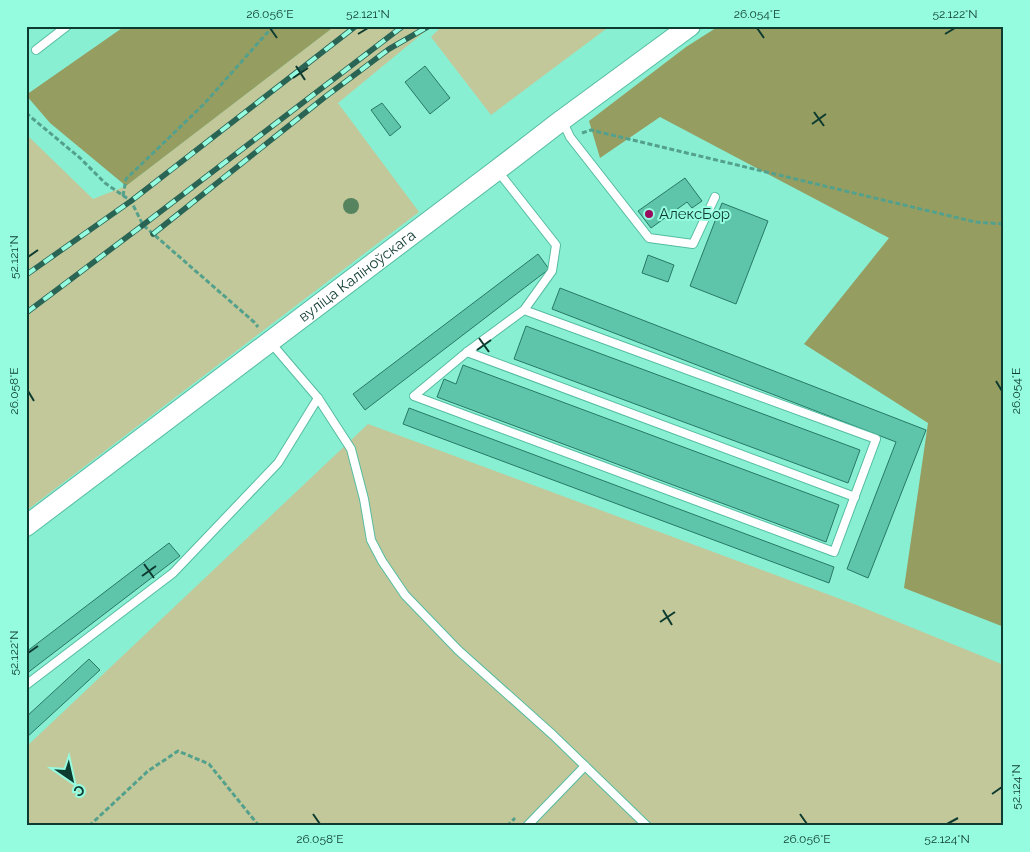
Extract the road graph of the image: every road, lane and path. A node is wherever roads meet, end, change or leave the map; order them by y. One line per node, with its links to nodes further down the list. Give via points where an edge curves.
1 (67, 26): 4 (lane)
2 (275, 26): 8 (path, via 204,104 126,179)
3 (690, 26): 6 (street, вуліца Каліноўскага)
4 (36, 50)
5 (26, 113): 8 (path)
6 (566, 129): 7 (street, вуліца Каліноўскага); 9 (lane, via 649,238 693,244); 10 (path, via 592,130 975,222)
7 (497, 170): 11 (lane, via 556,245 552,271); 12 (street, вуліца Каліноўскага)
8 (123, 196): 12 (path, via 130,201 143,225 254,322)
9 (715, 197)
10 (1004, 224)
11 (524, 310): 13 (lane); 15 (lane, via 876,439)
12 (269, 342): 14 (lane); 16 (street, вуліца Каліноўскага)
13 (467, 352): 15 (lane); 15 (lane, via 414,396 834,552)
14 (318, 398): 17 (lane, via 278,463 173,573); 18 (lane, via 351,449 371,540 405,595 458,650)
15 (855, 497)
16 (26, 526)
17 (26, 685)
18 (584, 766): 21 (lane); 22 (lane)
19 (89, 826): 20 (path, via 148,770 178,750 209,764)
20 (259, 826)
21 (527, 826)
22 (647, 826)

